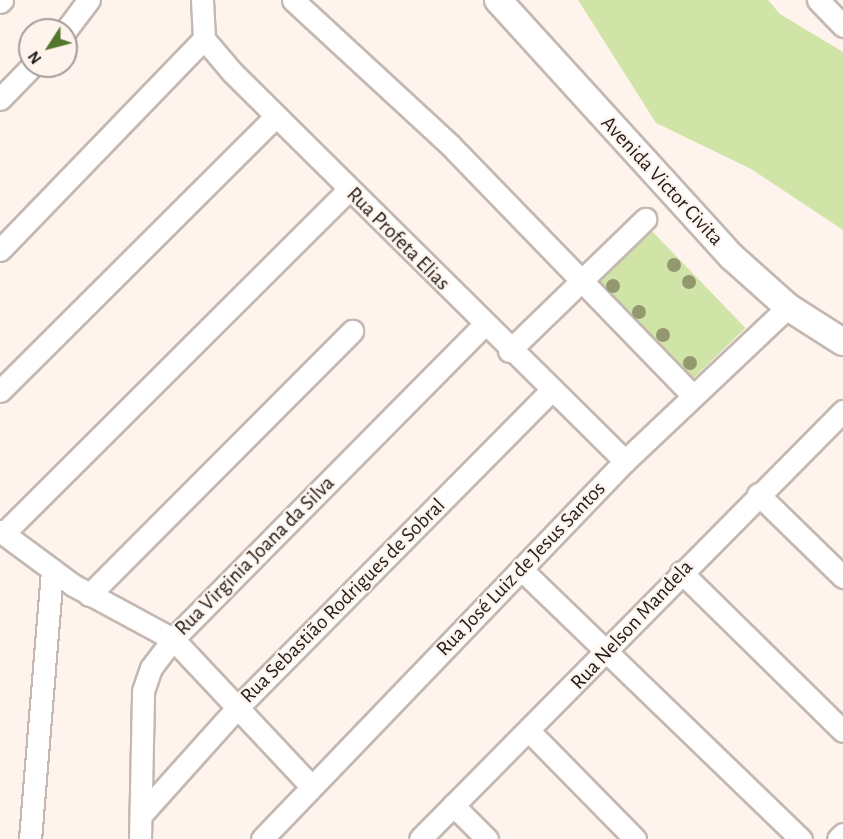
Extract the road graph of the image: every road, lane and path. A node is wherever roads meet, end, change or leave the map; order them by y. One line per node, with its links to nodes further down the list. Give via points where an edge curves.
1 (89, 0): 6 (street)
2 (202, 0): 8 (street)
3 (293, 0): 15 (street, via 443,138)
4 (498, 0): 16 (main road, Avenida Victor Civita, via 732,257)
5 (818, 0): 7 (street)
6 (75, 18)
7 (843, 26)
8 (204, 39): 11 (street, Rua Profeta Elias); 14 (street)
9 (20, 78): 10 (street)
10 (0, 99)
11 (276, 116): 12 (street, Rua Profeta Elias); 21 (street)
12 (349, 189): 17 (street, Rua Profeta Elias); 27 (street)
13 (645, 219): 15 (street)
14 (0, 250)
15 (585, 280): 20 (street); 23 (street)
16 (788, 307): 19 (main road, Avenida Victor Civita); 23 (street, Rua José Luiz de Jesus Santos)
17 (484, 325): 20 (street, Rua Profeta Elias); 33 (street, Rua Virginia Joana da Silva)
18 (352, 331): 32 (street)
19 (843, 342)
20 (509, 351): 22 (street, Rua Profeta Elias)
21 (0, 391)
22 (550, 392): 25 (street, Rua Profeta Elias); 35 (street, Rua Sebastião Rodrigues de Sobral)
23 (691, 394): 25 (street, Rua José Luiz de Jesus Santos)
24 (841, 418): 26 (street, Rua Nelson Mandela)
25 (625, 462): 29 (street, Rua José Luiz de Jesus Santos)
26 (758, 494): 30 (street, Rua Nelson Mandela); 31 (street)
27 (2, 532): 28 (street)
28 (52, 570): 32 (street); 42 (street)
29 (522, 570): 34 (street); 38 (street, Rua José Luiz de Jesus Santos)
30 (681, 572): 34 (street, Rua Nelson Mandela); 36 (street)
31 (843, 577)
32 (89, 595): 33 (street)
33 (173, 639): 35 (street); 40 (street, Rua Virginia Joana da Silva, via 151,668 143,691)
34 (607, 653): 37 (street, Rua Nelson Mandela); 48 (street)
35 (237, 708): 38 (street); 40 (street, Rua Sebastião Rodrigues de Sobral)
36 (843, 731)
37 (530, 732): 39 (street, Rua Nelson Mandela); 47 (street)
38 (310, 786): 44 (street, Rua José Luiz de Jesus Santos)
39 (453, 805): 45 (street, Rua Nelson Mandela); 46 (street)
40 (141, 815): 43 (street, Rua Virginia Joana da Silva)
41 (843, 834): 49 (street)
42 (30, 839)
43 (140, 839)
44 (262, 839)
45 (420, 839)
46 (487, 839)
47 (635, 839)
48 (801, 839)
49 (838, 839)

